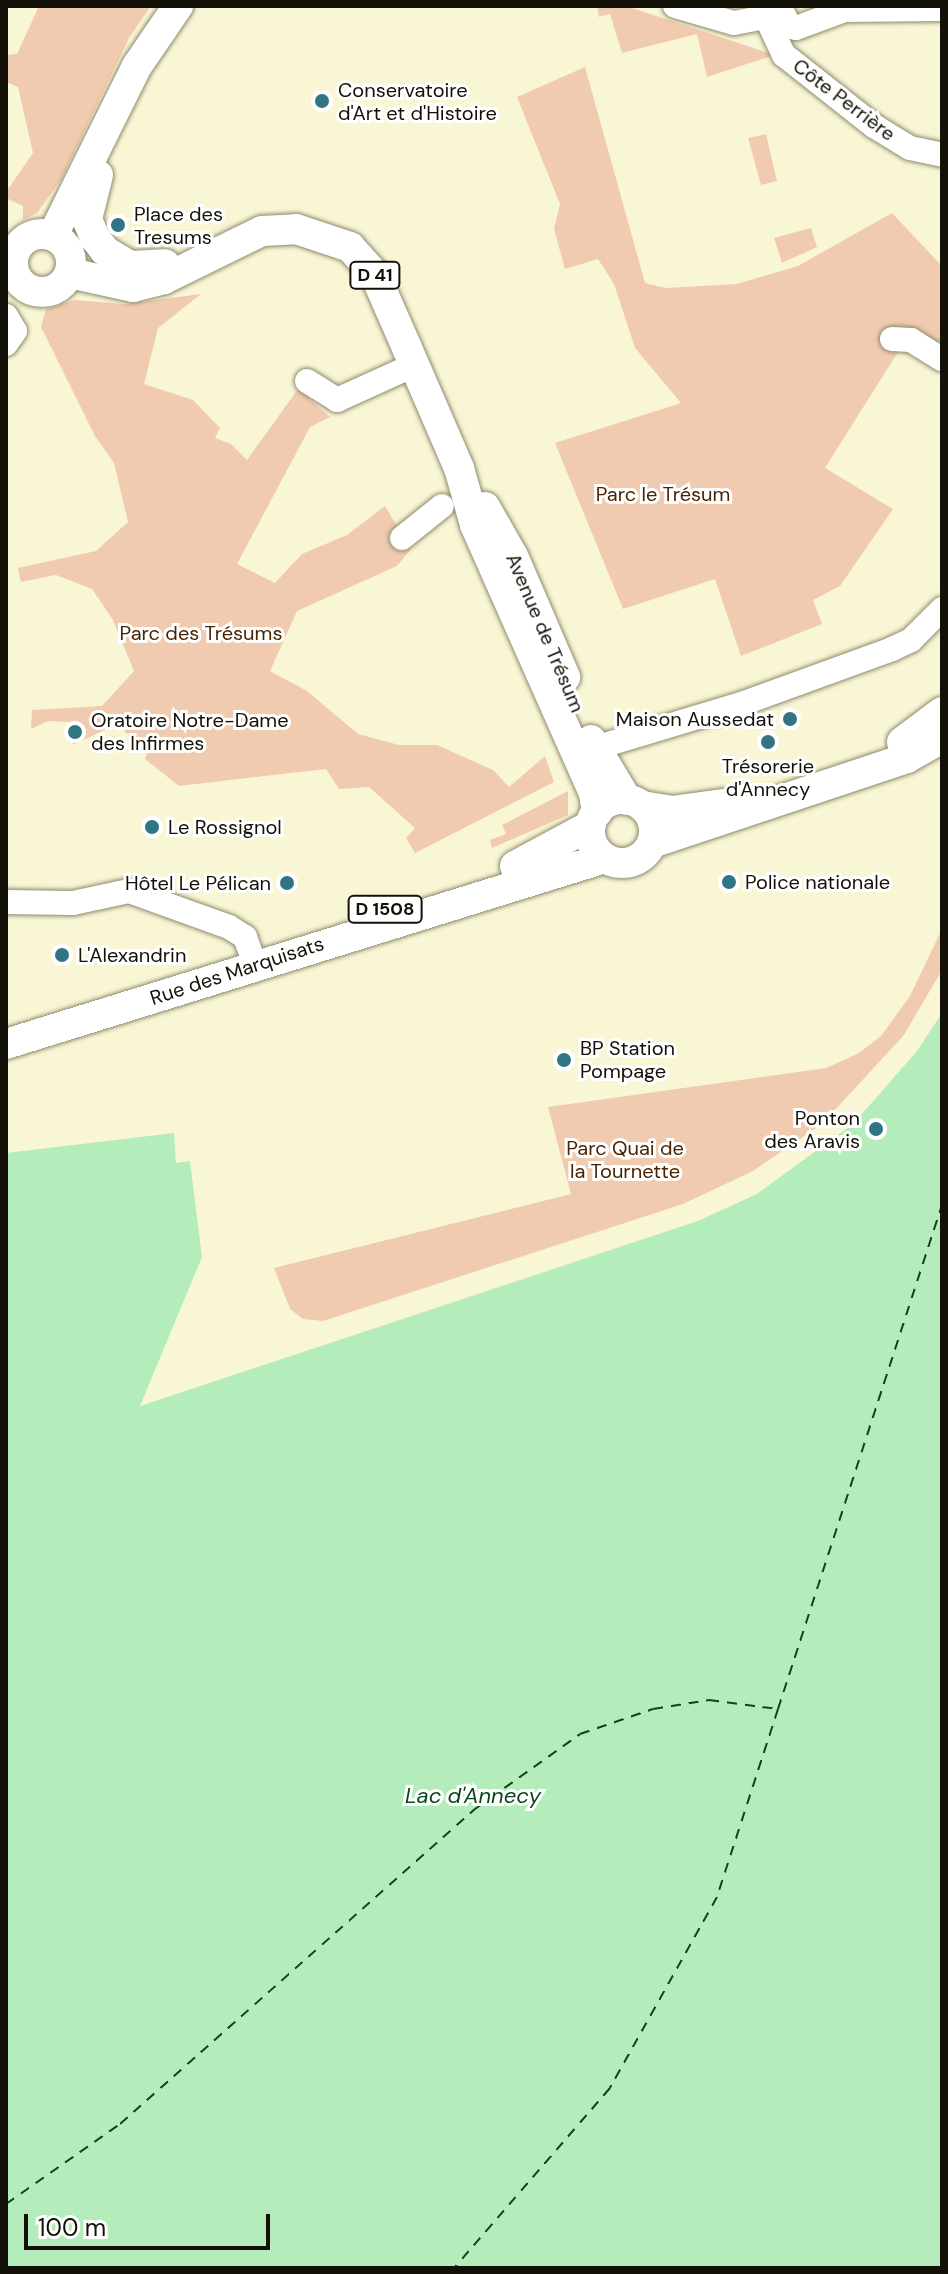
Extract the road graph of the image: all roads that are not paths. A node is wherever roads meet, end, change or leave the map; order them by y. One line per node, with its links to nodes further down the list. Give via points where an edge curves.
1 (178, 6): 5 (main road, via 151,41)
2 (675, 6): 4 (street, via 734,23)
3 (942, 9): 4 (street, via 845,10 796,28)
4 (783, 13): 6 (street, Côte Perrière, via 784,55 910,148)
5 (105, 126): 7 (main road); 8 (main road, via 100,171 88,203 87,219 95,238 130,266 145,269 176,261)
6 (942, 155)
7 (53, 235): 9 (main road, via 42,233 21,242); 10 (main road, via 69,250)
8 (189, 266): 10 (main road, Avenue de Trésum / D 41, via 133,287); 16 (main road, Avenue de Trésum / D 41, via 262,231 296,229 327,236 350,247 375,275)
9 (10, 269): 11 (main road, via 19,280)
10 (70, 273): 11 (main road, via 55,289)
11 (20, 297)
12 (6, 316): 14 (street, via 15,331)
13 (892, 339): 15 (street, via 911,340)
14 (6, 344)
15 (942, 359)
16 (414, 365): 17 (street, via 337,400); 18 (main road, Avenue de Trésum / D 41)
17 (307, 381)
18 (459, 468): 23 (main road, Avenue de Trésum / D 41, via 475,525); 25 (main road, Avenue de Trésum / D 41, via 513,556)
19 (442, 506): 20 (street)
20 (402, 538)
21 (942, 609): 25 (street, via 911,640 892,649 737,706)
22 (942, 712): 26 (main road)
23 (562, 719): 25 (street); 29 (main road, Avenue de Trésum / D 41, via 594,794)
24 (942, 738): 26 (main road, via 907,758)
25 (595, 748): 28 (main road, Avenue de Trésum / D 41)
26 (877, 764): 27 (main road)
27 (780, 796): 28 (main road, via 672,811); 30 (main road)
28 (634, 803): 29 (main road, via 610,802); 30 (main road, via 653,823)
29 (594, 819): 31 (main road, via 593,844); 33 (main road, Rue des Marquisats / D 1508, via 554,849 486,878)
30 (652, 843): 31 (main road, via 633,861)
31 (605, 858): 33 (main road, Rue des Marquisats / D 1508)
32 (6, 902): 33 (street, via 73,903 129,891 229,927 245,937)
33 (254, 958): 34 (main road, Rue des Marquisats / D 1508); 35 (main road, Rue des Marquisats / D 1508)
34 (6, 1028)
35 (6, 1044)

